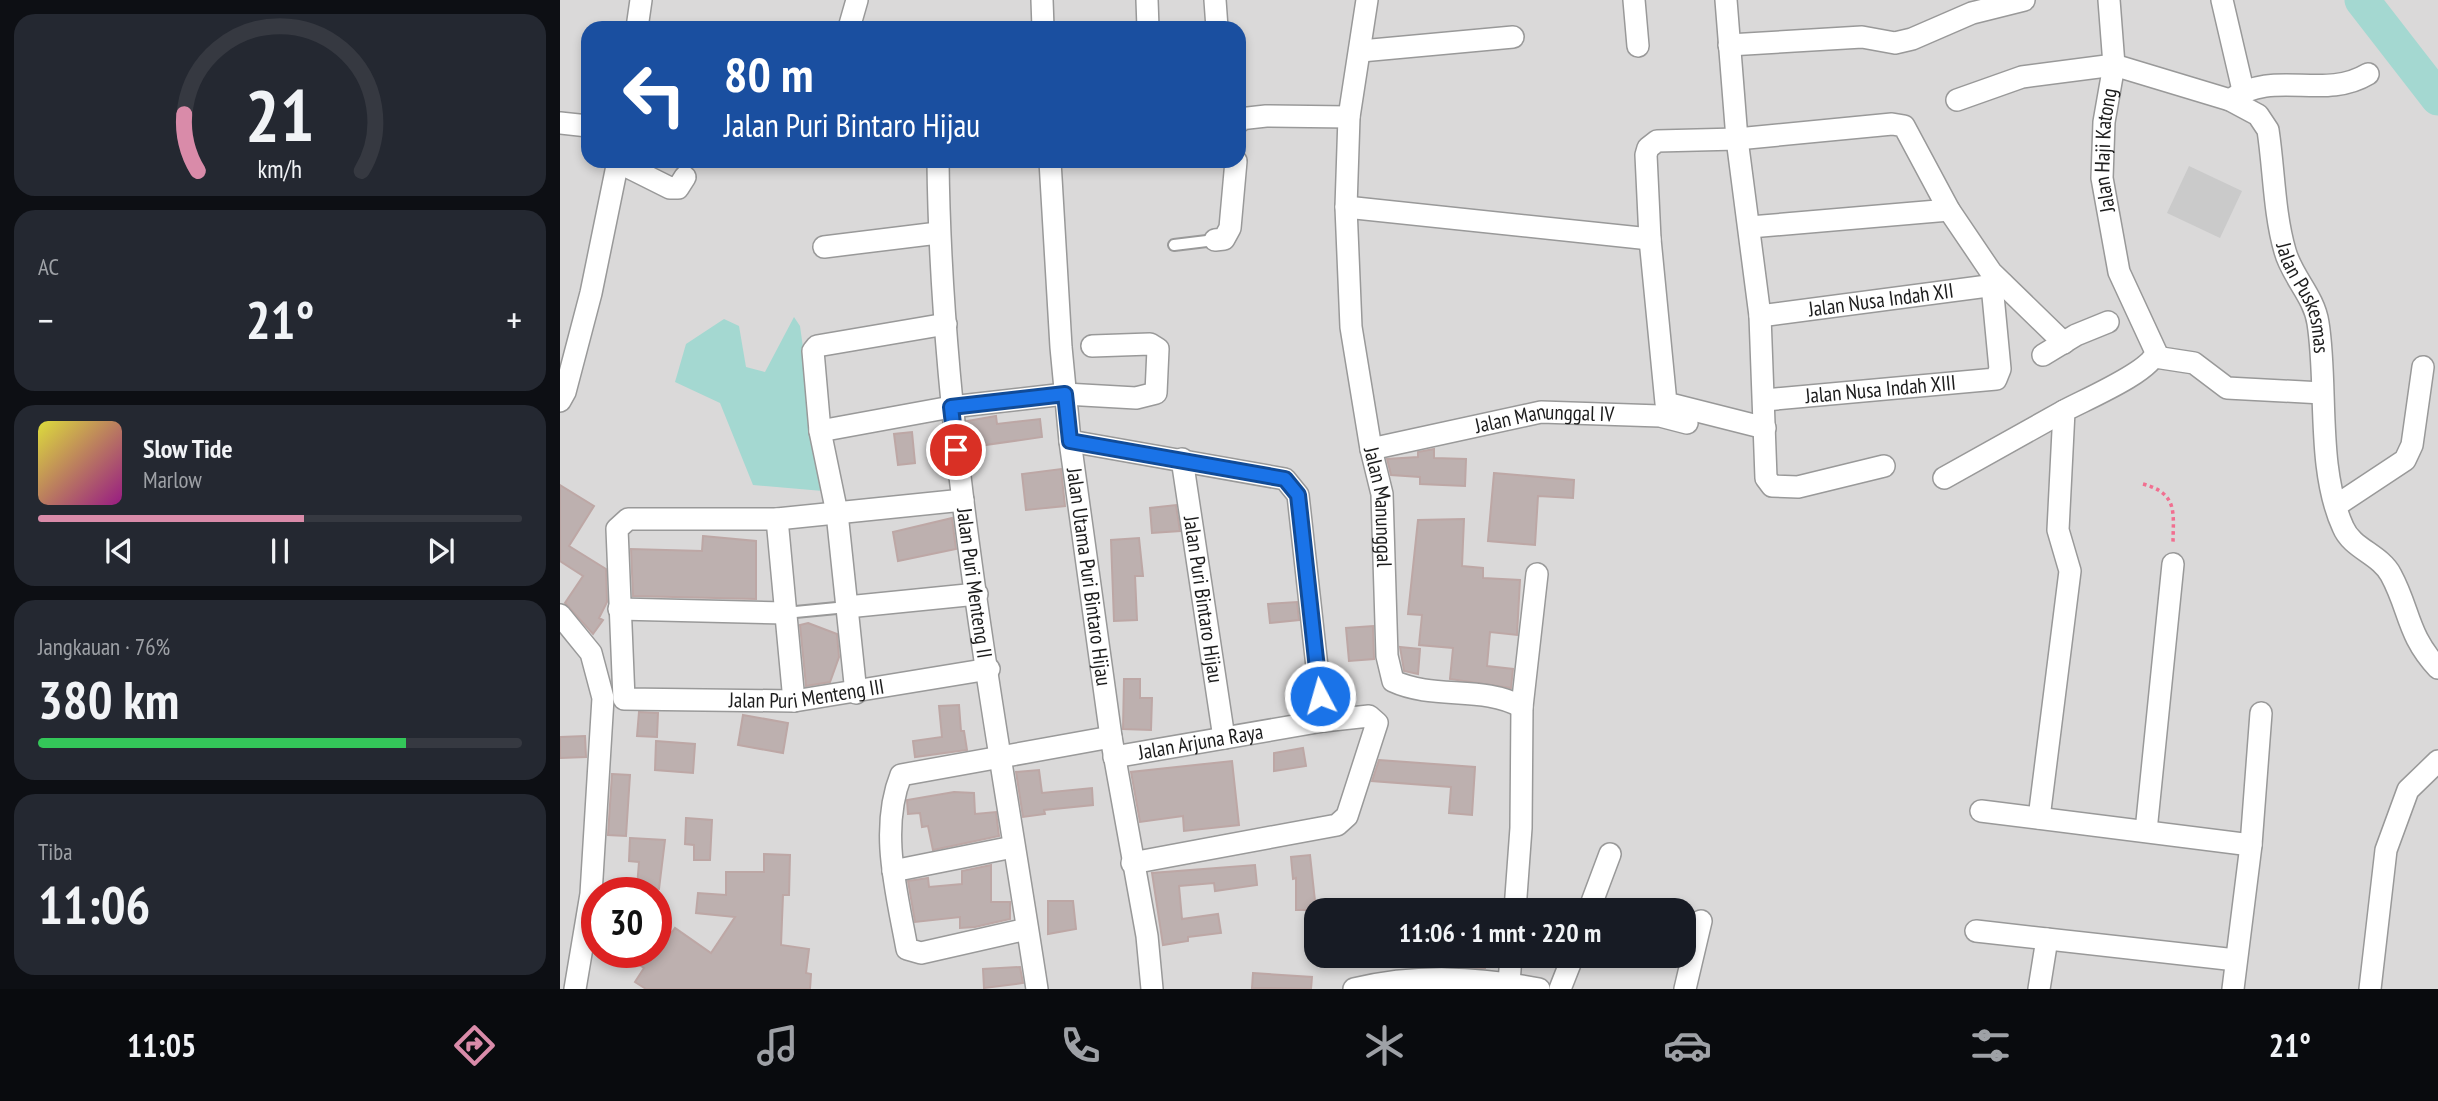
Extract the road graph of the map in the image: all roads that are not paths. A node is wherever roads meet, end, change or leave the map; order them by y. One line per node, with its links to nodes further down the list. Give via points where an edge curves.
1 (641, 0): 12 (street)
2 (857, 0): 13 (street)
3 (1042, 0): 14 (street)
4 (1147, 0): 15 (street)
5 (1215, 0): 16 (street)
6 (1367, 0): 20 (street, Jalan Manunggal)
7 (1634, 0): 19 (street)
8 (1726, 0): 18 (street)
9 (2024, 0): 18 (street, via 1972,13 1912,39 1882,43 1862,37)
10 (2109, 0): 21 (street)
11 (2222, 0): 23 (street)
12 (638, 21)
13 (851, 21)
14 (1043, 21)
15 (1148, 21)
16 (1216, 21)
17 (1513, 37): 20 (street)
18 (1729, 45): 29 (street)
19 (1638, 46)
20 (1361, 51): 25 (street, Jalan Manunggal)
21 (2114, 65): 23 (street, Jalan Puskesmas); 24 (street, via 2022,77); 50 (street, Jalan Haji Katong, via 2104,122 2102,178 2119,272)
22 (2368, 74): 23 (street, via 2334,85 2270,83)
23 (2236, 95): 53 (street, Jalan Puskesmas, via 2268,130 2284,249 2318,319)
24 (1957, 100)
25 (1349, 117): 26 (street); 36 (street, Jalan Manunggal)
26 (1246, 119)
27 (560, 123): 28 (street)
28 (581, 125)
29 (1737, 139): 37 (street, via 1904,126); 38 (street); 40 (street, via 1652,143 1646,155)
30 (617, 168): 56 (street, via 591,293)
31 (631, 168): 35 (street, via 670,188 678,188)
32 (937, 168): 39 (street, Jalan Puri Menteng II)
33 (1050, 168): 54 (street, Jalan Utama Puri Bintaro Hijau)
34 (1235, 168): 41 (street, via 1230,228 1224,239)
35 (685, 177)
36 (1346, 207): 40 (street); 63 (street, Jalan Manunggal, via 1352,327)
37 (1949, 210): 38 (street); 44 (street)
38 (1750, 227): 45 (street)
39 (939, 233): 43 (street); 47 (street, Jalan Puri Menteng II)
40 (1650, 239): 59 (street, Jalan Manunggal IV, via 1666,403)
41 (1215, 240): 42 (lane)
42 (1174, 245)
43 (824, 247)
44 (1998, 285): 45 (street, Jalan Nusa Indah XII); 48 (street); 55 (street, Jalan Nusa Indah XIII, via 2000,369 1996,379)
45 (1760, 316): 55 (street)
46 (2108, 322): 48 (street)
47 (946, 324): 57 (street, Jalan Puri Menteng II); 61 (street, via 817,346 812,360)
48 (2064, 343): 51 (street)
49 (1092, 346): 54 (street, via 1150,344 1158,349 1156,393 1136,398)
50 (2155, 354): 53 (street, via 2194,363 2227,388); 58 (street, via 2138,371)
51 (2043, 355)
52 (2423, 367): 68 (street, via 2412,445 2405,460)
53 (2322, 393): 68 (street, Jalan Puskesmas)
54 (1065, 394): 57 (street); 62 (street, Jalan Utama Puri Bintaro Hijau)
55 (1765, 400): 60 (street)
56 (560, 401)
57 (951, 407): 61 (street); 67 (street, Jalan Puri Menteng II)
58 (2064, 411): 66 (street); 90 (street, via 2058,530 2070,571)
59 (1717, 416): 60 (street, Jalan Manunggal IV); 63 (street, Jalan Manunggal IV, via 1702,427 1660,416 1541,412)
60 (1765, 428): 65 (street, via 1766,478 1772,486 1798,487)
61 (820, 431): 69 (street)
62 (1070, 441): 64 (street); 86 (street, Jalan Utama Puri Bintaro Hijau)
63 (1371, 449): 82 (street, Jalan Manunggal, via 1382,495 1387,656 1393,681 1438,694 1495,696)
64 (1182, 459): 84 (street, via 1285,479 1298,495); 85 (street, Jalan Puri Bintaro Hijau)
65 (1884, 466)
66 (1944, 478)
67 (962, 500): 69 (street); 73 (street, Jalan Puri Menteng II)
68 (2337, 505): 78 (street, Jalan Puskesmas, via 2343,528 2391,573 2413,636)
69 (837, 513): 70 (street); 74 (street)
70 (777, 519): 75 (street, via 621,522 617,529); 76 (street)
71 (2173, 564): 91 (street)
72 (1537, 574): 82 (street)
73 (977, 594): 74 (street); 79 (street, Jalan Puri Menteng II)
74 (847, 607): 76 (lane); 80 (street)
75 (619, 609): 76 (street); 81 (street, Jalan Puri Menteng III, via 624,699)
76 (785, 613): 81 (street)
77 (560, 615): 107 (street, via 591,653 603,698 591,894)
78 (2438, 668)
79 (989, 669): 80 (street, Jalan Puri Menteng III); 87 (street, Jalan Puri Menteng II)
80 (856, 693): 81 (street, Jalan Puri Menteng III)
81 (794, 701)
82 (1522, 707): 97 (street)
83 (2261, 713): 92 (street)
84 (1323, 721): 85 (street, Jalan Arjuna Raya); 95 (street, Jalan Arjuna Raya, via 1369,716 1377,723 1347,817 1337,825)
85 (1224, 738): 86 (street, Jalan Arjuna Raya)
86 (1113, 747): 87 (street, Jalan Arjuna Raya); 95 (street, Jalan Utama Puri Bintaro Hijau)
87 (1002, 758): 93 (street, Jalan Puri Menteng II); 96 (street, Jalan Arjuna Raya, via 901,775 890,833)
88 (2438, 761): 116 (street, via 2408,790 2386,850)
89 (1981, 811): 90 (street)
90 (2039, 818): 91 (street)
91 (2146, 831): 92 (street)
92 (2251, 845): 103 (street)
93 (1013, 847): 96 (street); 100 (street, Jalan Puri Menteng II)
94 (1610, 854): 98 (street)
95 (1132, 863): 109 (street, Jalan Utama Puri Bintaro Hijau)
96 (893, 871): 100 (street, via 907,949 914,952)
97 (1516, 898)
98 (1594, 898)
99 (1701, 921): 113 (street)
100 (1027, 929): 108 (street, Jalan Puri Menteng II)
101 (1976, 931): 102 (street)
102 (2047, 939): 103 (street); 114 (street)
103 (2236, 960): 115 (street)
104 (1510, 968): 106 (street)
105 (1568, 968): 112 (street)
106 (1509, 983): 110 (street, via 1428,977); 111 (street)
107 (575, 989)
108 (1037, 989)
109 (1152, 989)
110 (1354, 989)
111 (1539, 989)
112 (1560, 989)
113 (1685, 989)
114 (2039, 989)
115 (2233, 989)
116 (2370, 989)

